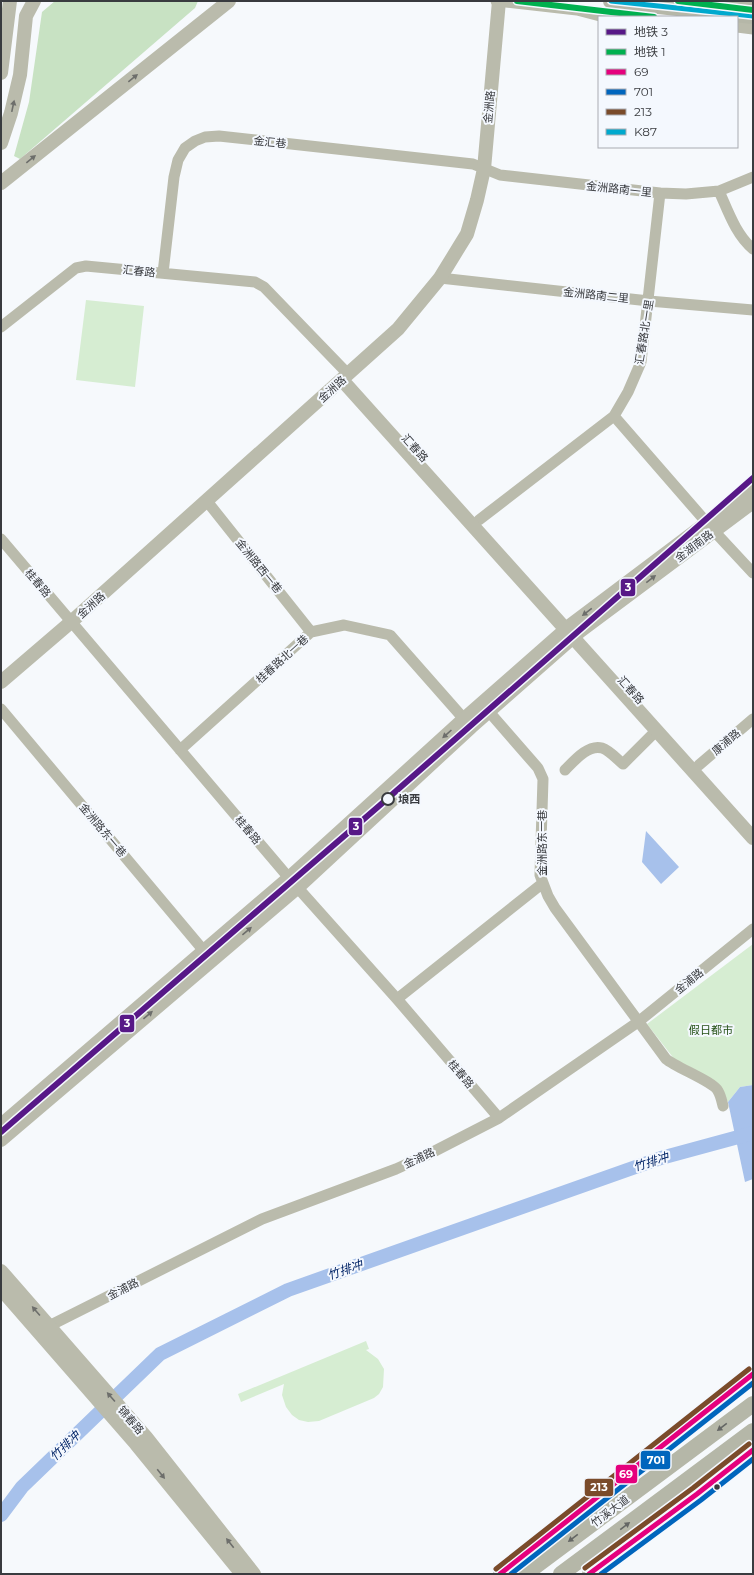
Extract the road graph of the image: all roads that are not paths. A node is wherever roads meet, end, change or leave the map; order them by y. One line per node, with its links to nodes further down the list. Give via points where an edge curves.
1 (10, 1): 11 (main road)
2 (34, 1): 12 (main road, one-way to 2, via 20,75 26,16)
3 (229, 1): 15 (main road, one-way to 3)
4 (498, 1): 8 (street, via 577,10); 13 (main road, 金洲路)
5 (611, 1): 7 (highway)
6 (718, 1): 7 (highway)
7 (745, 11): 9 (main road); 10 (street)
8 (600, 16)
9 (753, 25)
10 (753, 29)
11 (1, 73)
12 (1, 143)
13 (484, 169): 17 (street, 金洲路南一里, via 500,176); 19 (street, 金汇巷, via 465,163 219,136 205,137 185,148 178,160); 20 (main road, 金洲路, via 467,234)
14 (753, 177): 16 (street, 金洲路南一里)
15 (1, 183)
16 (720, 191): 17 (street, 金洲路南一里); 18 (street, via 733,221)
17 (660, 193): 21 (street, 汇春路北一里)
18 (753, 249)
19 (163, 273): 23 (street, 汇春路, via 86,266 76,268); 24 (street, 汇春路, via 255,282 264,287)
20 (440, 278): 21 (street, 金洲路南二里); 24 (main road, 金洲路, via 398,329)
21 (649, 301): 22 (street, 金洲路南二里); 25 (street, 汇春路北一里, via 641,362)
22 (753, 310)
23 (1, 327)
24 (345, 377): 27 (main road, 金洲路); 29 (main road, 汇春路); 34 (main road, 汇春路)
25 (614, 416): 29 (street, 汇春路北一里); 30 (street)
26 (753, 488): 30 (main road, 金湖南路)
27 (206, 500): 33 (main road, 金洲路); 35 (street, 金洲路西一巷)
28 (753, 502): 30 (main road, 金湖南路)
29 (479, 520): 34 (main road, 汇春路)
30 (710, 526): 32 (street); 34 (main road, 金湖南路)
31 (1, 541): 33 (street, 桂春路)
32 (753, 573)
33 (71, 622): 36 (main road, 金洲路); 42 (street, 桂春路)
34 (573, 631): 37 (main road, 金湖南路); 41 (main road, 汇春路); 43 (main road, 汇春路)
35 (311, 632): 39 (street, 桂春路北一巷, via 344,625 390,635); 42 (street, 桂春路北一巷)
36 (1, 682)
37 (486, 708): 39 (main road, 金湖南路); 47 (main road, 金湖南路); 48 (street, 金洲路东一巷, via 538,768 542,778 540,875)
38 (1, 709): 50 (street, 金洲路东一巷)
39 (464, 719): 47 (main road, 金湖南路, one-way to 47)
40 (753, 719): 43 (street, 康浦路)
41 (656, 731): 44 (street, via 623,764 604,748 595,747 585,752); 46 (main road, 汇春路)
42 (180, 750): 47 (street, 桂春路)
43 (699, 765): 45 (main road, 汇春路)
44 (565, 770)
45 (753, 825)
46 (753, 838)
47 (293, 883): 50 (main road, 金湖南路); 51 (street, 桂春路); 56 (main road, 金湖南路, one-way to 47)
48 (543, 883): 51 (street); 52 (street, 金洲路东一巷, via 555,908)
49 (753, 929): 52 (street, 金浦路)
50 (204, 951): 55 (main road, 金湖南路)
51 (397, 998): 54 (street, 桂春路)
52 (638, 1022): 53 (street, 金洲路东一巷, via 666,1059 712,1085 718,1091); 54 (street, 金浦路)
53 (723, 1106)
54 (499, 1118): 59 (street, 金浦路, via 396,1169 262,1219)
55 (1, 1125)
56 (1, 1140)
57 (1, 1271): 59 (main road, 锦春路, one-way to 57)
58 (1, 1288): 60 (main road, 锦春路)
59 (49, 1326): 60 (main road, 锦春路)
60 (67, 1355): 64 (main road, 锦春路)
61 (753, 1374): 68 (main road)
62 (753, 1404): 69 (highway, 竹溪大道, one-way to 69)
63 (753, 1430): 70 (highway, 竹溪大道, one-way to 63)
64 (141, 1440): 66 (main road, 锦春路, one-way to 66); 67 (main road, 锦春路, one-way to 64)
65 (753, 1450): 71 (main road)
66 (242, 1574)
67 (254, 1574)
68 (500, 1574)
69 (525, 1574)
70 (560, 1574)
71 (589, 1574)

